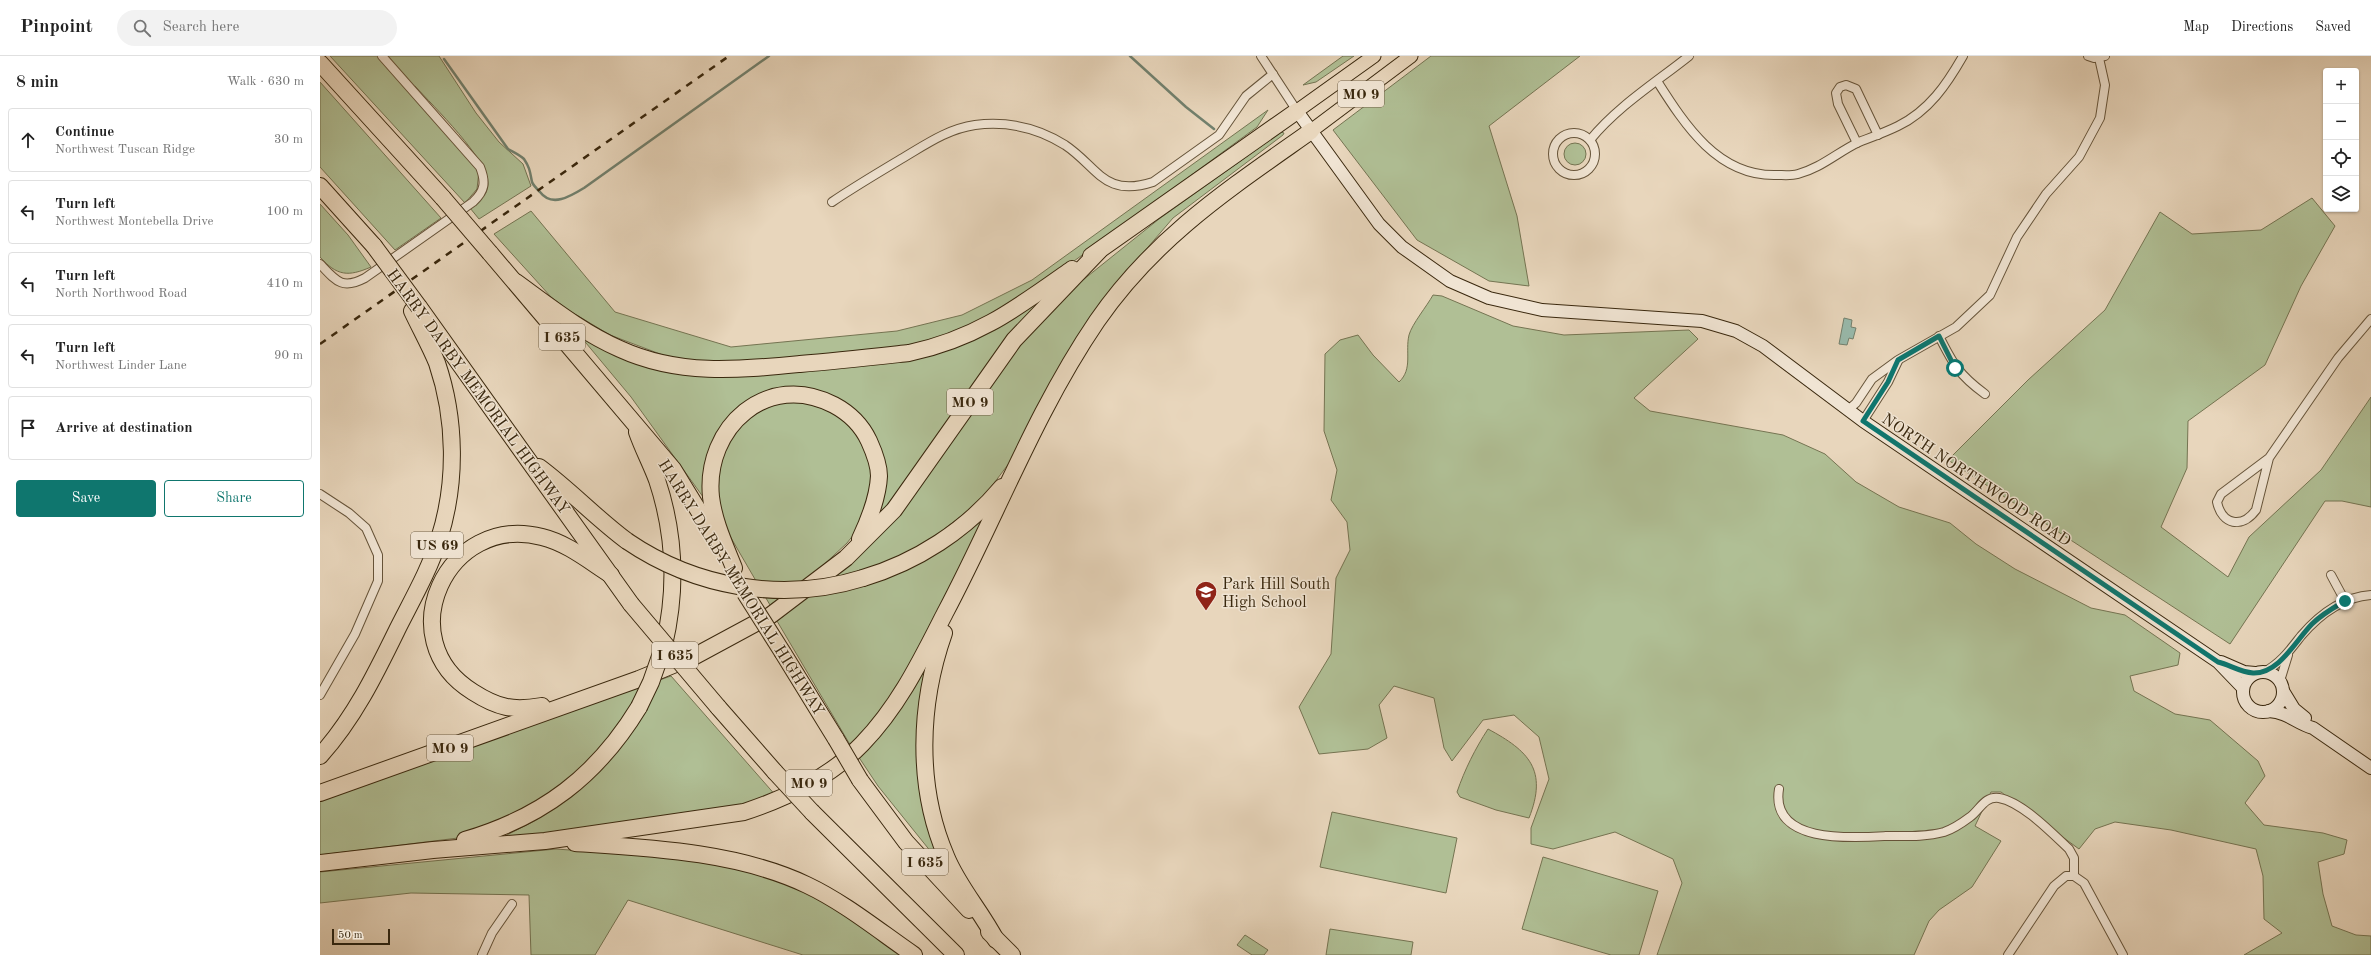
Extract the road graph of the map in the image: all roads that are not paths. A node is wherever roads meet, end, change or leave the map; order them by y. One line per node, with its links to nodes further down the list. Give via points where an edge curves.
1 (382, 56): 20 (street, via 480,167 485,179 481,194 353,284 338,282)
2 (1261, 56): 10 (street)
3 (1374, 56): 12 (main road, MO 9)
4 (1411, 56): 13 (main road, MO 9)
5 (1689, 56): 11 (street)
6 (1963, 56): 14 (street, via 1936,98 1918,114)
7 (2088, 56): 8 (street)
8 (2102, 57): 24 (street, via 2105,85 2100,118 2079,157 2046,194 2017,237 1990,295 1956,326)
9 (320, 63): 21 (highway, HARRY DARBY MEMORIAL HIGHWAY / I 635, bridge)
10 (1273, 74): 12 (street); 18 (street, via 1246,96 1219,135 1153,182 1142,186 1119,186 1108,182 1066,146 1043,134 1018,126 992,124 966,127 941,135)
11 (1657, 81): 15 (street, via 1619,110); 16 (street, via 1696,137 1709,151 1747,172 1769,176 1797,175 1826,164)
12 (1297, 111): 13 (street, NORTH NORTHWOOD ROAD); 19 (highway, MO 9)
13 (1311, 131): 27 (street, NORTH NORTHWOOD ROAD, via 1379,224 1402,247 1450,281 1489,298 1542,310 1702,321 1736,331 1763,346); 32 (highway, MO 9, via 1210,202 1154,252 1098,320 1059,382)
14 (1878, 135): 16 (street); 16 (street, via 1856,89 1846,85 1840,87 1836,93 1838,104)
15 (1590, 140): 15 (street, via 1576,133 1561,138 1554,152 1558,167 1573,174 1588,170 1595,156)
16 (1858, 143)
17 (320, 186): 22 (highway, HARRY DARBY MEMORIAL HIGHWAY / I 635, bridge, via 374,246)
18 (832, 202)
19 (1099, 251): 21 (highway, via 1009,313 986,327 952,342 909,353 746,370 689,369 621,350 588,332); 34 (highway, MO 9, via 1014,340 894,510)
20 (320, 264)
21 (516, 282): 29 (highway, HARRY DARBY MEMORIAL HIGHWAY / I 635)
22 (415, 309): 31 (highway, HARRY DARBY MEMORIAL HIGHWAY / I 635); 50 (highway, US 69, via 436,363 448,411 452,455 446,512 429,566 368,690 344,727)
23 (2371, 319): 30 (street, via 2338,358)
24 (1939, 336): 25 (street); 26 (street, via 1955,368)
25 (1898, 360): 27 (street, via 1872,379 1856,403); 28 (street, via 1888,382)
26 (1985, 394)
27 (1848, 410): 28 (street, NORTH NORTHWOOD ROAD)
28 (1863, 421): 42 (street, NORTH NORTHWOOD ROAD)
29 (633, 422): 35 (highway, HARRY DARBY MEMORIAL HIGHWAY / I 635, via 673,469); 55 (highway, bridge, via 656,480 670,536 672,602 664,645 651,682 622,736 582,779 557,799 490,833)
30 (2269, 458): 30 (street, via 2221,494 2217,502 2219,511 2231,522 2242,522 2250,518 2256,510)
31 (528, 459): 32 (highway, bridge, via 562,484 602,522 649,556 693,576 738,587 788,591 826,587 863,578 908,560 954,532 1000,489); 37 (highway, HARRY DARBY MEMORIAL HIGHWAY / I 635)
32 (1021, 459): 36 (highway, MO 9)
33 (320, 494): 46 (street, via 366,528 378,555 378,581 355,634)
34 (846, 558): 35 (highway, via 859,541 868,522 877,492 878,470 872,448 857,423 839,408 818,398 783,396 760,402 740,416 725,432 716,450 711,483 713,509); 47 (highway, MO 9, via 771,615 735,636 695,656)
35 (734, 568): 59 (highway, HARRY DARBY MEMORIAL HIGHWAY / I 635, bridge, via 745,593 860,780 906,842)
36 (969, 569): 54 (highway, MO 9, via 920,664 896,703 862,745 826,774 775,801 744,812); 59 (highway, via 944,634 932,675 924,728 924,755 931,809 946,857)
37 (611, 575): 47 (highway, via 553,540 528,534 503,536 479,544 458,558 439,585 434,602 433,640 447,668 459,684 487,701 519,710); 62 (highway, HARRY DARBY MEMORIAL HIGHWAY / I 635, bridge, via 632,604 775,772)
38 (2331, 575): 40 (street)
39 (2371, 595): 40 (street)
40 (2345, 601): 41 (street, via 2313,623)
41 (2288, 655): 43 (street); 44 (street)
42 (2218, 662): 43 (street, NORTH NORTHWOOD ROAD, via 2244,672); 45 (street, NORTH NORTHWOOD ROAD)
43 (2260, 672): 44 (street, via 2272,674); 45 (street, via 2246,680)
44 (2282, 686): 48 (street, via 2279,703); 49 (street, via 2294,709 2310,722)
45 (2243, 688): 48 (street, via 2245,701 2251,708 2259,712)
46 (320, 695)
47 (579, 700): 53 (highway, MO 9)
48 (2269, 711): 49 (street, via 2287,714)
49 (2313, 728): 51 (street)
50 (320, 756)
51 (2371, 768)
52 (1779, 789): 57 (street, via 1777,802 1787,820 1804,830 1839,838 1943,832 1972,816 1985,801 1998,798 2024,811 2069,849 2074,858)
53 (320, 793)
54 (545, 840): 55 (highway, MO 9); 61 (highway, via 721,858 769,870 827,896)
55 (433, 850): 56 (highway, MO 9)
56 (320, 863)
57 (2074, 876): 64 (street, via 2061,878); 65 (street, via 2087,888)
58 (512, 904): 60 (street, via 492,933)
59 (996, 940): 63 (highway, HARRY DARBY MEMORIAL HIGHWAY / I 635)
60 (482, 955)
61 (914, 955)
62 (956, 955)
63 (1012, 955)
64 (2008, 955)
65 (2123, 955)

